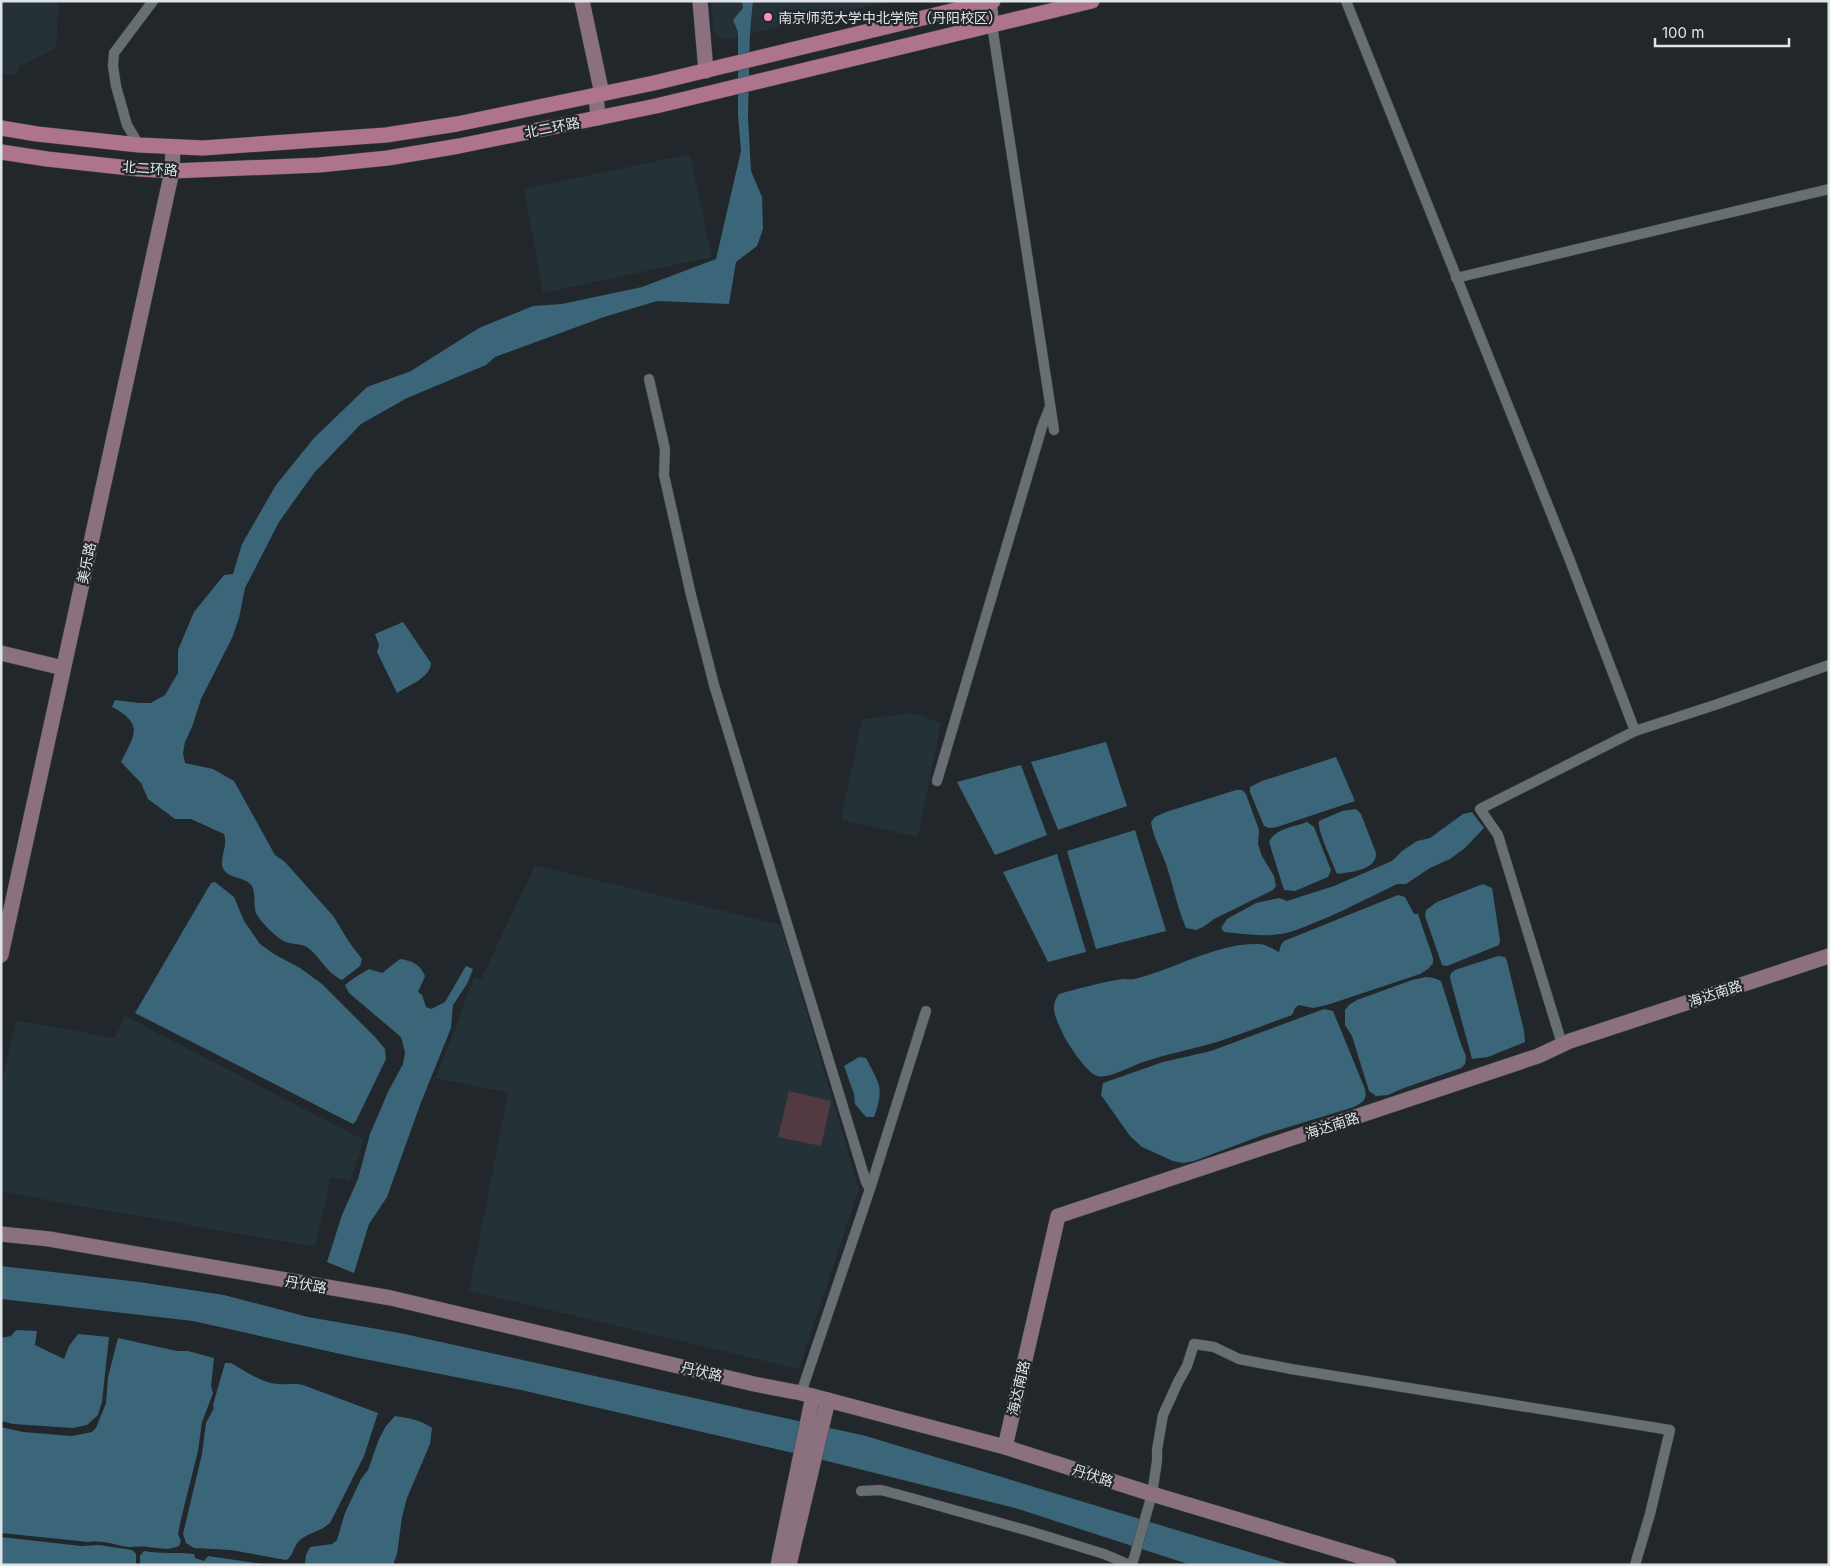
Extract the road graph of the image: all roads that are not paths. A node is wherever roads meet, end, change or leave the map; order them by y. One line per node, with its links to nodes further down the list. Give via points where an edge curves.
1 (152, 1): 12 (street, via 114,53 116,86 127,125)
2 (582, 1): 9 (street)
3 (700, 1): 8 (street)
4 (1092, 1): 7 (main road, 北二环路)
5 (1346, 1): 17 (street)
6 (991, 2): 7 (street); 8 (main road, 北二环路)
7 (992, 25): 10 (main road, 北二环路); 19 (street)
8 (706, 71): 9 (main road, 北二环路)
9 (599, 95): 10 (street); 13 (main road, 北二环路, via 386,135 203,148)
10 (598, 118): 15 (main road, 北二环路, via 388,158 319,165)
11 (1, 128): 12 (main road, 北二环路)
12 (139, 145): 13 (main road, 北二环路)
13 (173, 147): 15 (street, 美乐路)
14 (1, 152): 15 (main road, 北二环路)
15 (172, 170): 23 (street, 美乐路)
16 (1829, 189): 17 (street)
17 (1456, 278): 24 (street)
18 (649, 379): 30 (street, via 665,449 664,475 714,685)
19 (1050, 407): 20 (street); 25 (street)
20 (1054, 430)
21 (1, 653): 23 (street)
22 (1829, 665): 24 (street)
23 (63, 668): 26 (street, 美乐路)
24 (1635, 731): 29 (street, via 1480,808 1498,835)
25 (937, 781)
26 (1, 955)
27 (1829, 956): 29 (street, 海达南路)
28 (926, 1012): 30 (street)
29 (1562, 1044): 34 (street, 海达南路, via 1538,1056 1058,1216)
30 (870, 1189): 32 (street)
31 (1, 1234): 32 (street, 丹伏路, via 391,1298)
32 (807, 1394): 33 (street, 丹伏路); 35 (street)
33 (828, 1400): 34 (street, 丹伏路); 35 (street, via 823,1424)
34 (1005, 1447): 37 (street, 丹伏路)
35 (806, 1462): 39 (street); 40 (street)
36 (861, 1491): 38 (street, via 880,1490 903,1496)
37 (1152, 1494): 38 (street); 41 (street, 丹伏路); 42 (street, via 1163,1415 1188,1366 1194,1344 1214,1347 1239,1359 1291,1370 1670,1430)
38 (1132, 1562)
39 (778, 1565)
40 (789, 1565)
41 (1389, 1565)
42 (1635, 1565)

